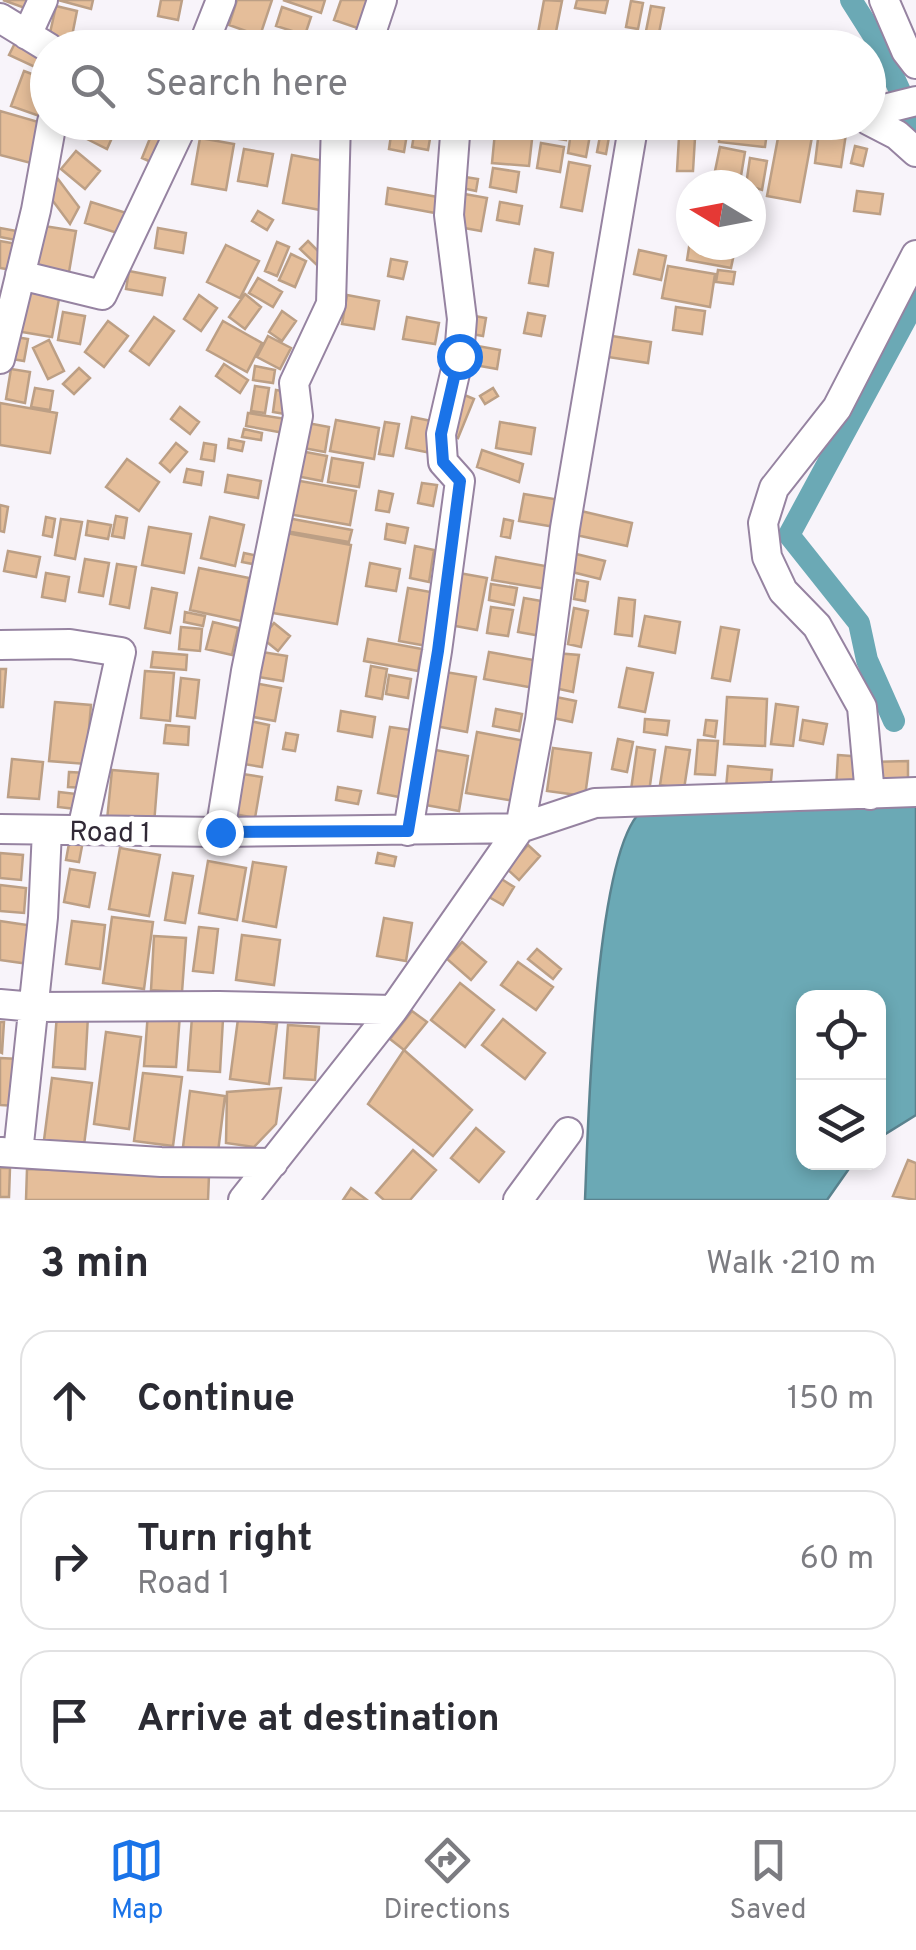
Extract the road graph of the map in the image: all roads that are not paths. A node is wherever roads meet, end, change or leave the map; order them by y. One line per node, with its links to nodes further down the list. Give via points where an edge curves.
1 (44, 0): 6 (street)
2 (221, 0): 7 (street)
3 (382, 0): 8 (street)
4 (884, 0): 10 (street)
5 (0, 18): 9 (street)
6 (40, 30)
7 (209, 30)
8 (372, 30)
9 (30, 36)
10 (916, 64)
11 (916, 102): 12 (street)
12 (886, 111)
13 (886, 125): 19 (street)
14 (48, 140): 21 (street)
15 (175, 140): 21 (street, via 102,295)
16 (336, 140): 31 (street, via 332,304 294,383 298,416)
17 (455, 140): 30 (street, via 449,215 462,320 441,434 443,462 460,481)
18 (631, 140): 26 (street)
19 (916, 152)
20 (916, 255): 25 (street, via 837,408 774,488 764,523 767,557 783,591 818,626 862,707)
21 (20, 275): 22 (street)
22 (0, 359)
23 (0, 645): 29 (street, via 70,644 121,652)
24 (916, 792): 25 (street, Road 1)
25 (870, 795): 26 (street, Road 1, via 595,803)
26 (520, 828): 30 (street, Road 1); 34 (street)
27 (0, 829): 28 (street, Road 1)
28 (47, 830): 29 (street, Road 1); 33 (street)
29 (82, 830): 31 (street, Road 1)
30 (408, 831): 31 (street, Road 1)
31 (220, 832)
32 (0, 1004): 33 (street)
33 (34, 1007): 34 (street); 36 (street)
34 (392, 1010): 37 (street)
35 (568, 1132): 39 (street)
36 (9, 1152): 37 (street)
37 (274, 1164): 38 (street)
38 (243, 1200)
39 (518, 1200)

